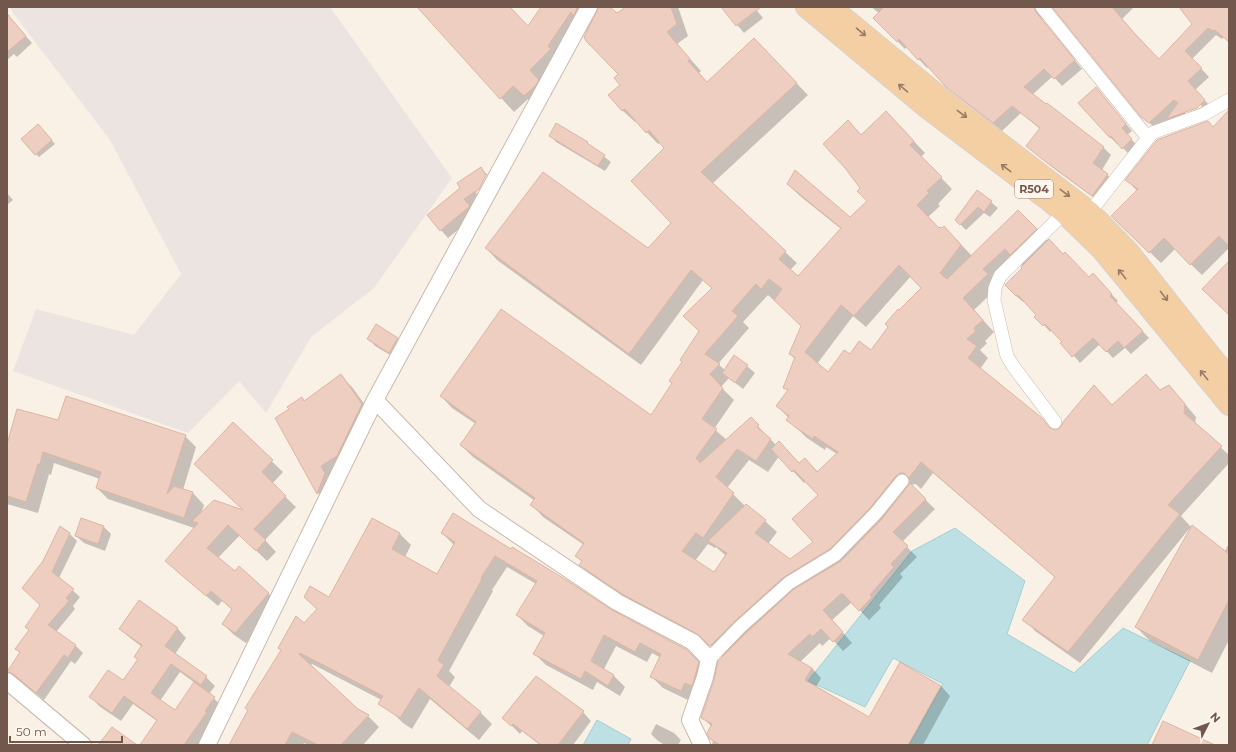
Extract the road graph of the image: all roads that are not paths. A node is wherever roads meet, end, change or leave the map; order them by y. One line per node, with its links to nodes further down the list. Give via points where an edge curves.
1 (588, 7): 10 (street)
2 (806, 7): 8 (main road, R504, one-way to 2, via 927,108)
3 (831, 7): 7 (main road, R504, one-way to 7, via 944,102)
4 (1042, 7): 6 (street)
5 (1229, 100): 6 (street, via 1204,114 1152,133)
6 (1148, 138): 7 (street)
7 (1090, 212): 9 (main road, R504, one-way to 9, via 1129,252)
8 (1064, 213): 11 (main road, R504, one-way to 8, via 1102,250); 12 (street, via 1000,276 994,294 1007,356)
9 (1229, 376)
10 (375, 400): 14 (street, via 479,508 617,602 693,642); 17 (street)
11 (1228, 401)
12 (1055, 422)
13 (902, 481): 14 (street, via 876,513 834,555 789,583)
14 (709, 659): 18 (street, via 690,720)
15 (7, 681): 16 (street)
16 (83, 745)
17 (207, 745)
18 (702, 745)

